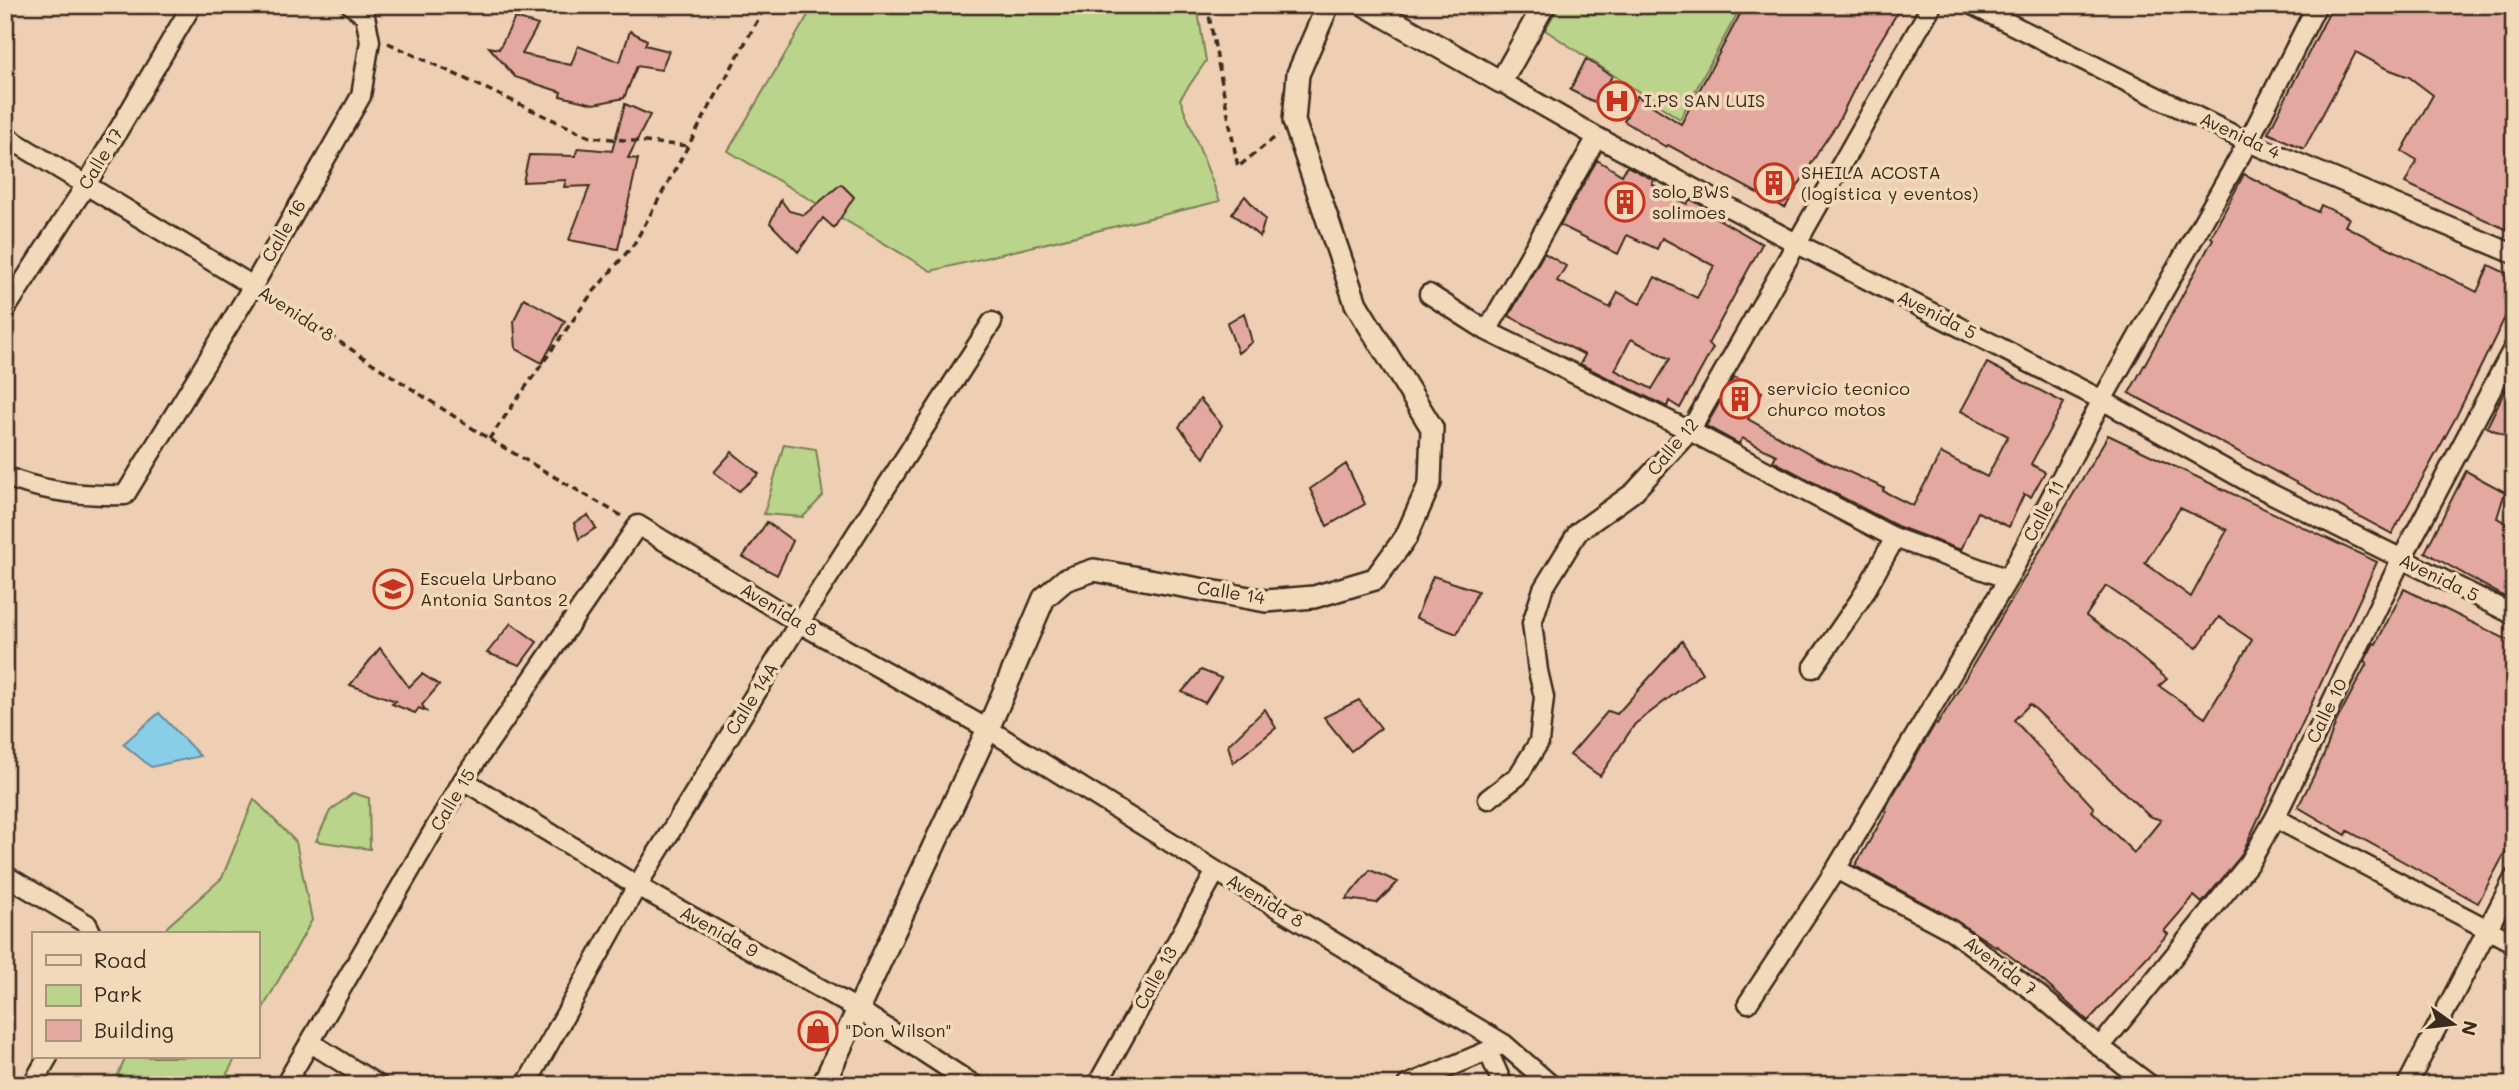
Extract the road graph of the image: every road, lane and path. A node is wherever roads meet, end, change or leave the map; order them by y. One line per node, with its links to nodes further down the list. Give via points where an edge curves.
1 (192, 5): 18 (street, Calle 17)
2 (351, 5): 11 (street, via 365,16)
3 (766, 5): 17 (path)
4 (1207, 5): 13 (path, via 1238,167)
5 (1328, 5): 13 (street, Calle 14, via 1298,74)
6 (1365, 5): 12 (street, Avenida 5)
7 (1544, 5): 12 (street)
8 (1932, 5): 19 (street, Calle 12)
9 (1972, 5): 16 (street, Avenida 4)
10 (2317, 5): 16 (street, Calle 11)
11 (369, 38): 17 (path, via 590,137); 21 (street, Calle 16, via 361,96)
12 (1500, 82): 15 (street, Avenida 5)
13 (1294, 121): 38 (street, Calle 14, via 1356,304 1432,428 1430,483 1406,537 1375,579 1314,597 1266,601 1094,570 1065,580 1044,598)
14 (5, 136): 18 (street, Avenida 8)
15 (1597, 137): 19 (street, Avenida 5); 25 (street)
16 (2248, 142): 20 (street, Avenida 4); 27 (street, Calle 11)
17 (690, 146): 29 (path, via 634,244 590,296)
18 (86, 185): 21 (street, Avenida 8); 23 (street, Calle 17)
19 (1796, 243): 27 (street, Avenida 5); 28 (street, Calle 12)
20 (2514, 254)
21 (253, 286): 29 (path, Avenida 8); 30 (street, Calle 16, via 125,495 96,496 27,485)
22 (1429, 295): 25 (street)
23 (5, 310)
24 (992, 322): 36 (street, Calle 14A)
25 (1487, 331): 28 (street)
26 (2514, 347): 33 (street, Calle 10)
27 (2102, 400): 33 (street, Avenida 5, via 2250,483); 34 (street, Calle 11)
28 (1690, 431): 32 (street); 40 (street, Calle 12, via 1634,492 1578,532 1543,589 1532,622 1544,697 1539,742 1518,776)
29 (489, 439): 31 (path, Avenida 8)
30 (5, 476)
31 (638, 526): 36 (street, Avenida 8); 39 (street, Calle 15)
32 (1895, 538): 34 (street); 37 (street, via 1862,597)
33 (2401, 559): 35 (street, Avenida 5); 41 (street, Calle 10)
34 (2008, 579): 42 (street, Calle 11)
35 (2514, 615)
36 (799, 623): 38 (street, Avenida 8); 46 (street, Calle 14A)
37 (1813, 668)
38 (988, 729): 43 (street, Avenida 8); 51 (street, Calle 14)
39 (463, 780): 46 (street, Avenida 9); 52 (street, Calle 15)
40 (1488, 799)
41 (2275, 818): 47 (street); 54 (street, Calle 10, via 2238,880)
42 (1836, 869): 50 (street, Calle 11); 54 (street, Avenida 7, via 1951,930)
43 (1216, 871): 53 (street, Avenida 8); 62 (street, Calle 13)
44 (5, 875): 48 (street, via 87,924)
45 (2514, 878): 47 (street)
46 (637, 886): 51 (street, Avenida 9); 59 (street, Calle 14A)
47 (2486, 927): 49 (street); 67 (street)
48 (91, 932)
49 (2514, 943)
50 (1748, 1003)
51 (859, 1010): 60 (street, Calle 14); 61 (street, Avenida 9)
52 (311, 1043): 57 (street, Calle 15); 58 (street)
53 (1496, 1048): 63 (street); 64 (street); 65 (street, Avenida 8)
54 (2100, 1048): 66 (street, Avenida 7)
55 (47, 1058): 56 (street)
56 (32, 1085)
57 (285, 1085)
58 (377, 1085)
59 (526, 1085)
60 (823, 1085)
61 (974, 1085)
62 (1097, 1085)
63 (1407, 1085)
64 (1503, 1085)
65 (1551, 1085)
66 (2150, 1085)
67 (2407, 1085)

